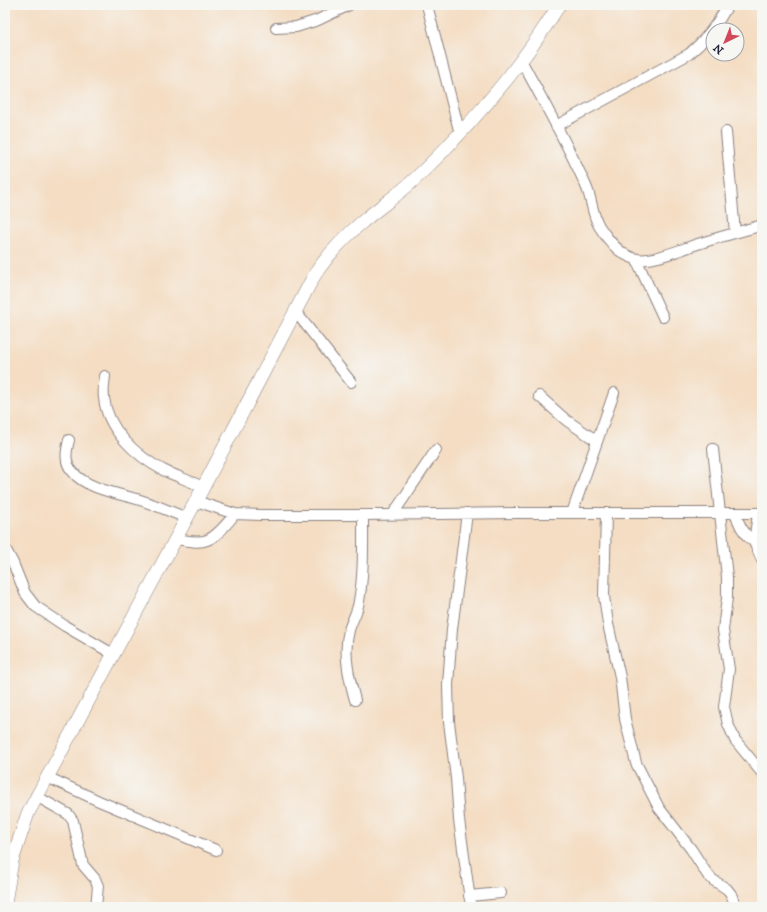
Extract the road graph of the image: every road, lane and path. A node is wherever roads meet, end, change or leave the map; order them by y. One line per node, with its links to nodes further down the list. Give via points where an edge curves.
1 (349, 5): 5 (street, via 296,27)
2 (427, 5): 9 (street)
3 (559, 5): 6 (street)
4 (728, 5): 7 (street, via 711,33 689,54)
5 (276, 28)
6 (521, 60): 7 (street); 9 (street)
7 (556, 126): 12 (street, via 587,187 598,224 619,251)
8 (726, 132): 11 (street)
9 (460, 134): 13 (street, via 413,181 360,224 338,246 320,267)
10 (762, 225): 11 (street)
11 (735, 233): 12 (street, via 652,259)
12 (636, 259): 14 (street)
13 (295, 311): 16 (street); 23 (street)
14 (663, 317)
15 (105, 376): 23 (street, via 104,399 108,413 124,440 162,469)
16 (351, 382)
17 (614, 393): 20 (street)
18 (538, 396): 20 (street, via 566,420)
19 (69, 440): 34 (street, via 67,463 73,473 82,480)
20 (597, 441): 26 (street)
21 (436, 450): 29 (street)
22 (713, 450): 31 (street)
23 (203, 487): 24 (street)
24 (196, 501): 28 (street); 34 (street)
25 (466, 513): 26 (street); 29 (street); 46 (street, via 448,685 449,722)
26 (572, 513): 30 (street)
27 (760, 513): 32 (street); 36 (street)
28 (235, 514): 33 (street); 35 (street, via 215,536 207,540 198,542)
29 (393, 514): 33 (street)
30 (606, 514): 31 (street); 50 (street, via 604,596 620,677 625,719 636,763 659,808 707,874 731,894)
31 (720, 514): 32 (street); 41 (street, via 727,584 723,630 728,669 724,707 735,740)
32 (735, 514): 36 (street, via 744,532)
33 (363, 515): 40 (street, via 359,602 349,631 347,646 347,663)
34 (187, 518): 35 (street)
35 (175, 539): 39 (street)
36 (754, 542): 38 (street)
37 (5, 548): 39 (street, via 25,593 35,606)
38 (762, 560)
39 (113, 654): 42 (street)
40 (355, 700)
41 (762, 773)
42 (47, 776): 43 (street); 44 (street, via 99,801)
43 (36, 796): 47 (street, via 12,861); 48 (street, via 68,814 73,821 83,865 98,886)
44 (216, 850)
45 (501, 893): 46 (street)
46 (469, 896): 49 (street)
47 (5, 903)
48 (96, 907)
49 (471, 907)
50 (736, 907)

